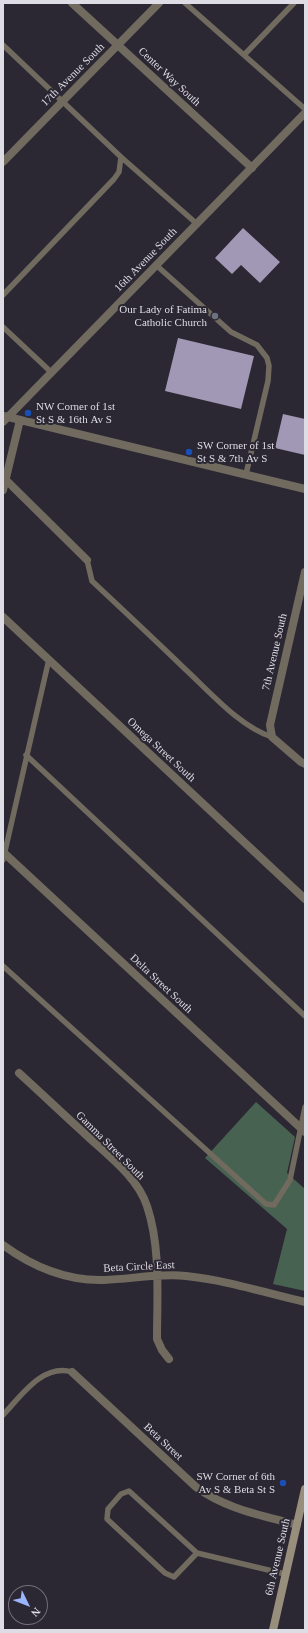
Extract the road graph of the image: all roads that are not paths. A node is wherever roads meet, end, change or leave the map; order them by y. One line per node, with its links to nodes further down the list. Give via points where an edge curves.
1 (72, 3): 6 (street, Center Way South)
2 (159, 3): 6 (street, 17th Avenue South)
3 (185, 3): 7 (lane)
4 (294, 3): 7 (lane)
5 (3, 45): 8 (lane)
6 (118, 45): 8 (street, 17th Avenue South); 13 (street, Center Way South)
7 (244, 55): 9 (lane)
8 (63, 100): 11 (lane); 12 (street, 17th Avenue South)
9 (305, 109)
10 (305, 113): 13 (street, 16th Avenue South)
11 (121, 156): 14 (lane); 16 (lane, via 119,172 114,179)
12 (3, 162)
13 (252, 168): 14 (street, 16th Avenue South)
14 (197, 224): 15 (street, 16th Avenue South)
15 (156, 265): 18 (street, 16th Avenue South); 21 (lane, via 231,332 258,345 267,358 268,381)
16 (3, 295)
17 (3, 327): 18 (lane)
18 (51, 372): 19 (street, 16th Avenue South)
19 (5, 418): 20 (street)
20 (20, 420): 21 (street); 22 (street)
21 (246, 474): 23 (street)
22 (6, 480): 24 (street); 25 (street)
23 (305, 489)
24 (3, 490)
25 (87, 560): 29 (lane, via 92,581 248,726)
26 (305, 572): 29 (street, 7th Avenue South, via 273,708 270,725)
27 (3, 617): 28 (street, Omega Street South)
28 (48, 659): 30 (lane); 33 (street, Omega Street South)
29 (272, 737): 31 (street)
30 (26, 755): 32 (lane); 35 (lane)
31 (305, 764)
32 (4, 855): 38 (street, Delta Street South)
33 (305, 899)
34 (3, 966): 38 (lane, via 266,1204 274,1205 290,1180)
35 (305, 1016)
36 (19, 1073): 40 (street, Gamma Street South, via 106,1154 140,1192 147,1206 154,1240)
37 (305, 1108): 38 (lane)
38 (303, 1129)
39 (3, 1245): 40 (street, Beta Circle East, via 27,1261 65,1276 105,1280)
40 (156, 1275): 41 (street, Beta Circle East, via 203,1279); 42 (street, Gamma Street South, via 157,1339)
41 (305, 1302)
42 (169, 1359)
43 (72, 1372): 44 (lane, via 61,1369 48,1372 25,1391); 46 (street, Beta Street, via 196,1488 235,1508)
44 (3, 1415)
45 (305, 1489): 46 (main road, 6th Avenue South)
46 (297, 1525): 48 (main road, 6th Avenue South)
47 (197, 1553): 47 (lane, via 129,1491 121,1494 108,1508 107,1519 165,1573 174,1577); 48 (lane)
48 (285, 1574): 49 (main road, 6th Avenue South)
49 (273, 1630)

